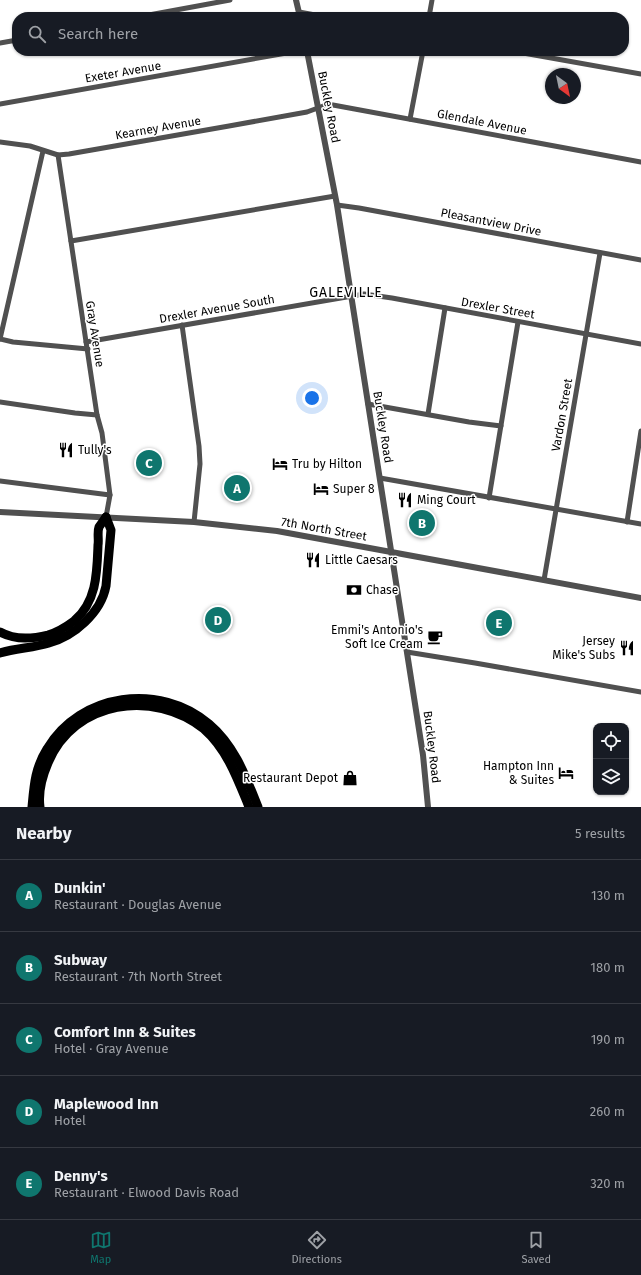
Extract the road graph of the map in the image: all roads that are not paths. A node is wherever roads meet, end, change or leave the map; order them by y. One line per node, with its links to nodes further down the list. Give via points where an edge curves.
1 (230, 0): 4 (street)
2 (296, 0): 5 (street)
3 (432, 0): 6 (street)
4 (165, 12)
5 (298, 12)
6 (430, 12)
7 (12, 41): 8 (street)
8 (0, 43)
9 (270, 56): 14 (street, Exeter Avenue)
10 (308, 56): 15 (street, Buckley Road)
11 (422, 56): 16 (street)
12 (540, 56): 13 (street)
13 (641, 74)
14 (0, 104)
15 (319, 108): 16 (street, Glendale Avenue, via 333,105); 19 (street, Kearney Avenue); 21 (street, Buckley Road)
16 (410, 119): 20 (street, Glendale Avenue)
17 (0, 142): 18 (street, Kearney Avenue)
18 (43, 150): 19 (street, Kearney Avenue); 31 (street)
19 (58, 155): 23 (street, Gray Avenue)
20 (641, 162)
21 (335, 196): 22 (street, Buckley Road); 23 (street)
22 (337, 206): 24 (street, Pleasantview Drive); 26 (street, Buckley Road)
23 (71, 241): 32 (street, Gray Avenue)
24 (600, 253): 25 (street, Pleasantview Drive); 30 (street, Vardon Street)
25 (641, 260)
26 (351, 296): 27 (street, Drexler Street, via 364,294); 29 (street, Drexler Avenue South); 36 (street, Buckley Road)
27 (445, 308): 28 (street, Drexler Street); 37 (street)
28 (518, 322): 30 (street, Drexler Street); 39 (street)
29 (182, 325): 32 (street, Drexler Avenue South); 48 (street, via 200,458)
30 (586, 334): 33 (street, Drexler Street); 45 (street, Vardon Street)
31 (0, 339): 34 (street)
32 (86, 342): 34 (street, Gray Avenue)
33 (641, 344)
34 (88, 349): 38 (street, Gray Avenue)
35 (0, 402): 38 (street)
36 (368, 404): 37 (street); 41 (street, Buckley Road)
37 (428, 414): 39 (street)
38 (97, 415): 43 (street, Gray Avenue, via 102,433)
39 (501, 426): 44 (street)
40 (641, 431): 49 (street)
41 (380, 478): 44 (street); 51 (street, Buckley Road)
42 (0, 480): 43 (street)
43 (110, 495): 47 (street, Gray Avenue)
44 (489, 498): 45 (street)
45 (556, 510): 49 (street); 52 (street, Vardon Street)
46 (0, 512): 47 (street, 7th North Street)
47 (106, 517): 48 (street, 7th North Street); 54 (highway, via 98,528 93,594 80,616 55,633 36,638 9,636); 56 (highway, via 111,530 106,586 92,614 70,634 54,642)
48 (194, 522): 51 (street, 7th North Street, via 277,531)
49 (627, 522): 50 (street)
50 (641, 524)
51 (391, 552): 52 (street, 7th North Street); 55 (street, Buckley Road)
52 (544, 580): 53 (street, 7th North Street)
53 (641, 598)
54 (0, 632)
55 (407, 652): 57 (street); 62 (street, Buckley Road, via 423,755)
56 (0, 653)
57 (641, 692)
58 (32, 807): 61 (highway, via 34,780 39,764 55,736 68,723 100,704 116,700 146,699 179,706 208,723 220,734 236,756)
59 (40, 807): 60 (highway, via 40,787 45,769 61,740 87,718 102,711 128,705 160,707 190,720 204,730 222,750)
60 (250, 807)
61 (258, 807)
62 (428, 807)

